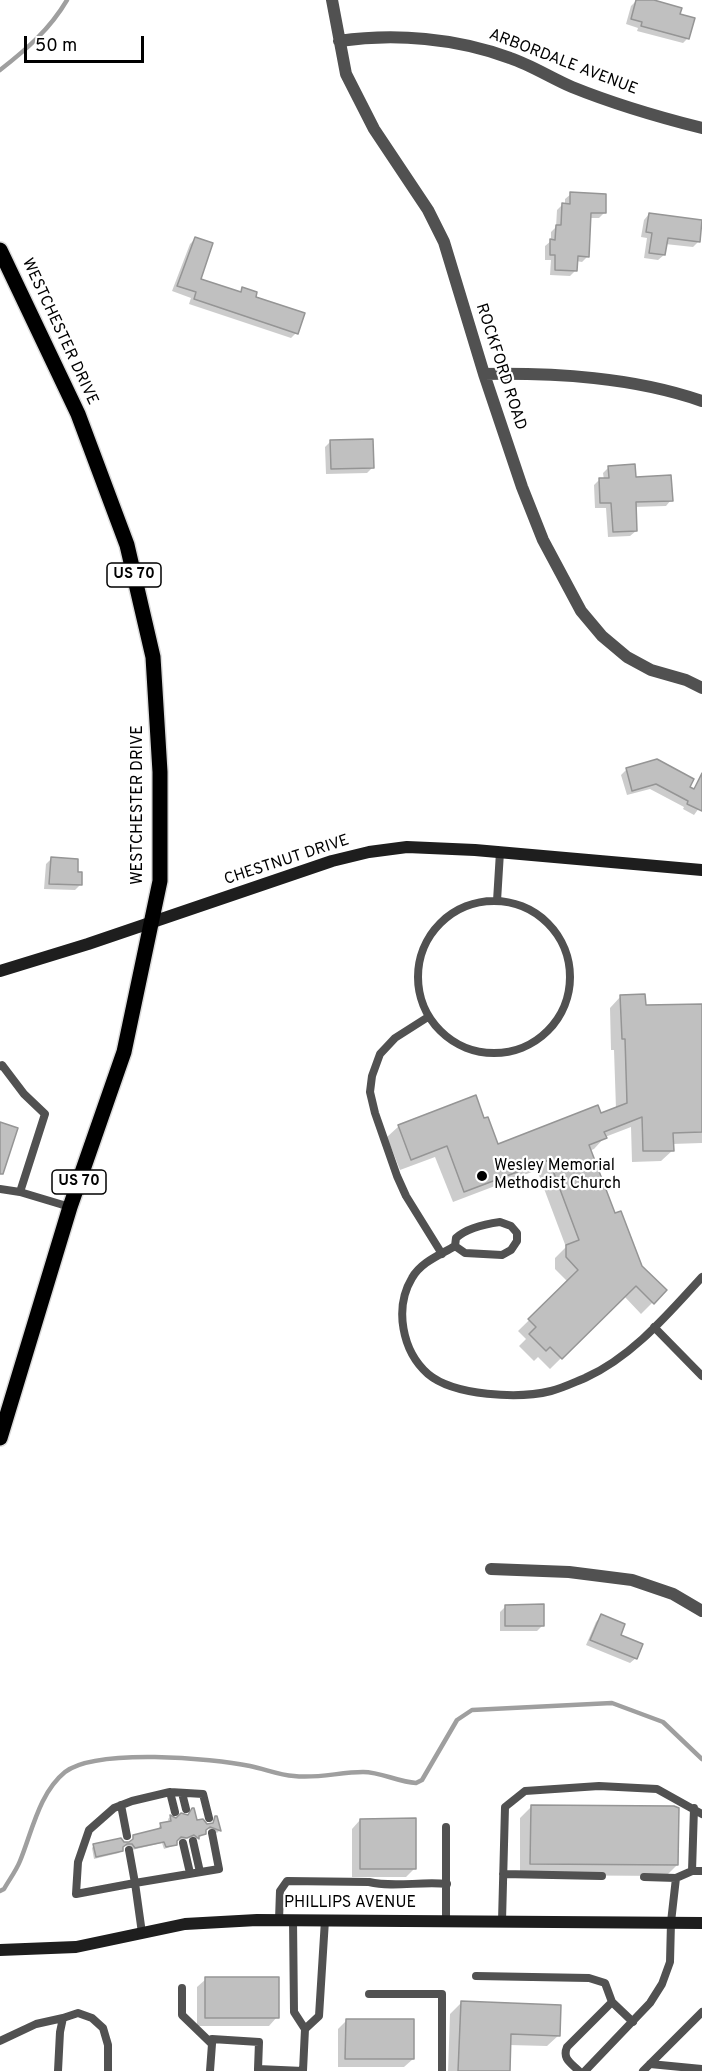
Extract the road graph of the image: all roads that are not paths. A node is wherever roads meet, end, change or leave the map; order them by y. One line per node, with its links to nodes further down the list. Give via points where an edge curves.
1 (332, 0): 2 (street, ROCKFORD ROAD)
2 (339, 41): 3 (street, ARBORDALE AVENUE, via 391,37 461,44 510,58 572,87); 5 (street, ROCKFORD ROAD, via 346,74 374,129 428,210 444,242)
3 (702, 128)
4 (0, 250): 11 (main road, WESTCHESTER DRIVE / US 70, via 78,414 127,545 153,657 160,772 160,881)
5 (484, 374): 6 (street, via 533,373 617,381); 7 (street, ROCKFORD ROAD, via 543,540 581,611 627,657)
6 (702, 401)
7 (702, 688)
8 (500, 852): 9 (street, CHESTNUT DRIVE); 10 (lane); 11 (street, CHESTNUT DRIVE, via 407,848 369,852 332,861)
9 (702, 870)
10 (497, 901): 13 (lane, via 478,901 455,910 423,946 418,986); 13 (lane, via 527,907 547,921 562,940 572,982 561,1016 544,1035 505,1053 469,1049 446,1036)
11 (151, 924): 12 (street, CHESTNUT DRIVE); 17 (main road, WESTCHESTER DRIVE / US 70, via 124,1052)
12 (0, 971)
13 (428, 1017): 19 (lane, via 395,1038 380,1054 370,1092 397,1176)
14 (0, 1066): 16 (lane, via 45,1114)
15 (0, 1190): 16 (lane)
16 (20, 1192): 17 (lane)
17 (70, 1207): 23 (main road, WESTCHESTER DRIVE / US 70)
18 (455, 1246): 18 (lane, via 465,1253 501,1255 512,1250 517,1233 500,1222 489,1223 461,1234); 19 (lane)
19 (442, 1254): 21 (lane, via 429,1260 412,1277 402,1303 404,1331 414,1359 429,1375 449,1385 516,1395 551,1391 611,1363)
20 (702, 1277): 21 (lane)
21 (654, 1327): 22 (lane)
22 (702, 1376)
23 (5, 1408): 24 (main road, WESTCHESTER DRIVE / US 70)
24 (0, 1438)
25 (491, 1569): 26 (street, via 569,1572 632,1580 673,1594)
26 (702, 1611)
27 (170, 1792): 28 (lane); 29 (lane); 32 (lane)
28 (182, 1793): 31 (lane); 34 (lane, via 203,1794)
29 (121, 1805): 37 (lane); 49 (lane, via 89,1830 78,1862 76,1894)
30 (694, 1808): 33 (lane); 41 (lane); 45 (lane, via 657,1789 599,1786 525,1791 505,1807)
31 (186, 1809)
32 (175, 1812)
33 (702, 1814)
34 (208, 1818)
35 (446, 1827): 50 (lane)
36 (212, 1833): 43 (lane, via 219,1869)
37 (127, 1836)
38 (193, 1841): 43 (lane)
39 (183, 1843): 44 (lane)
40 (129, 1850): 49 (lane)
41 (692, 1871): 42 (lane); 48 (lane)
42 (702, 1871)
43 (200, 1872): 44 (lane)
44 (190, 1873): 49 (lane)
45 (503, 1874): 46 (lane); 55 (lane)
46 (602, 1876)
47 (644, 1877): 48 (lane)
48 (676, 1878): 56 (lane)
49 (135, 1883): 58 (lane)
50 (447, 1884): 51 (lane, via 287,1881 280,1891); 54 (lane)
51 (279, 1920): 52 (street, PHILLIPS AVENUE); 58 (street, PHILLIPS AVENUE, via 185,1924)
52 (293, 1920): 53 (street, PHILLIPS AVENUE); 67 (lane, via 294,2013)
53 (325, 1920): 54 (street, PHILLIPS AVENUE); 67 (lane, via 319,2016)
54 (446, 1921): 55 (street, PHILLIPS AVENUE)
55 (502, 1921): 56 (street, PHILLIPS AVENUE)
56 (671, 1922): 57 (street, PHILLIPS AVENUE); 66 (lane, via 670,1962 662,1984)
57 (702, 1923)
58 (141, 1933): 59 (street, PHILLIPS AVENUE, via 76,1947)
59 (0, 1950)
60 (476, 1976): 63 (lane, via 589,1978 605,1983)
61 (182, 1988): 69 (lane, via 182,2015)
62 (369, 1994): 76 (lane, via 442,1994)
63 (612, 2002): 66 (lane); 77 (lane, via 567,2047 566,2059)
64 (702, 2012): 70 (lane)
65 (63, 2018): 68 (lane, via 36,2024); 73 (lane); 74 (lane, via 78,2013 103,2028 108,2045)
66 (633, 2022): 78 (lane)
67 (304, 2029): 72 (lane, via 303,2071)
68 (0, 2041)
69 (212, 2044): 72 (lane, via 212,2039 259,2042); 75 (lane)
70 (647, 2068): 71 (lane)
71 (702, 2069)
72 (258, 2070)
73 (58, 2071)
74 (108, 2071)
75 (210, 2071)
76 (442, 2071)
77 (579, 2071)
78 (585, 2071)

